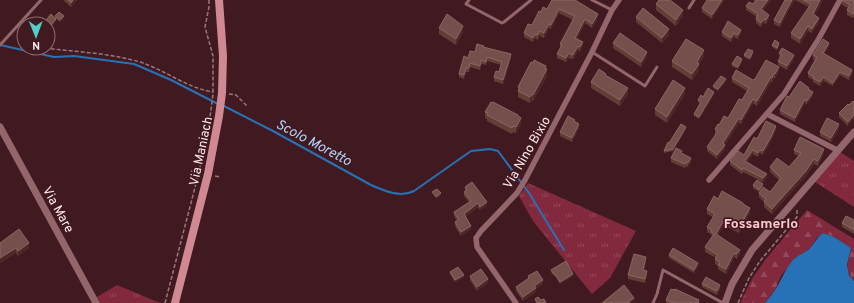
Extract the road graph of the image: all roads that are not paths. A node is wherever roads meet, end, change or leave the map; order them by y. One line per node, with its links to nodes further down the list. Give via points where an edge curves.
1 (41, 0): 11 (lane)
2 (219, 0): 20 (main road, Via Maniach, via 225,95)
3 (469, 0): 4 (lane, via 466,4 502,23)
4 (530, 0)
5 (592, 0): 10 (lane)
6 (619, 0): 10 (street, Via Nino Bixio)
7 (694, 0): 9 (lane)
8 (840, 0): 14 (street, via 796,77)
9 (689, 8)
10 (612, 10): 12 (street, Via Nino Bixio)
11 (1, 44)
12 (592, 52): 13 (lane, via 645,86); 21 (street, Via Nino Bixio, via 525,180 517,193 480,231 476,241 477,247)
13 (657, 67)
14 (767, 114): 17 (street); 18 (street)
15 (0, 126): 19 (street, Via Mare)
16 (854, 132): 17 (street)
17 (837, 150): 23 (street, via 752,250)
18 (709, 180)
19 (96, 303)
20 (175, 303)
21 (516, 303)
22 (653, 303): 23 (lane, via 663,270)
23 (724, 303)

